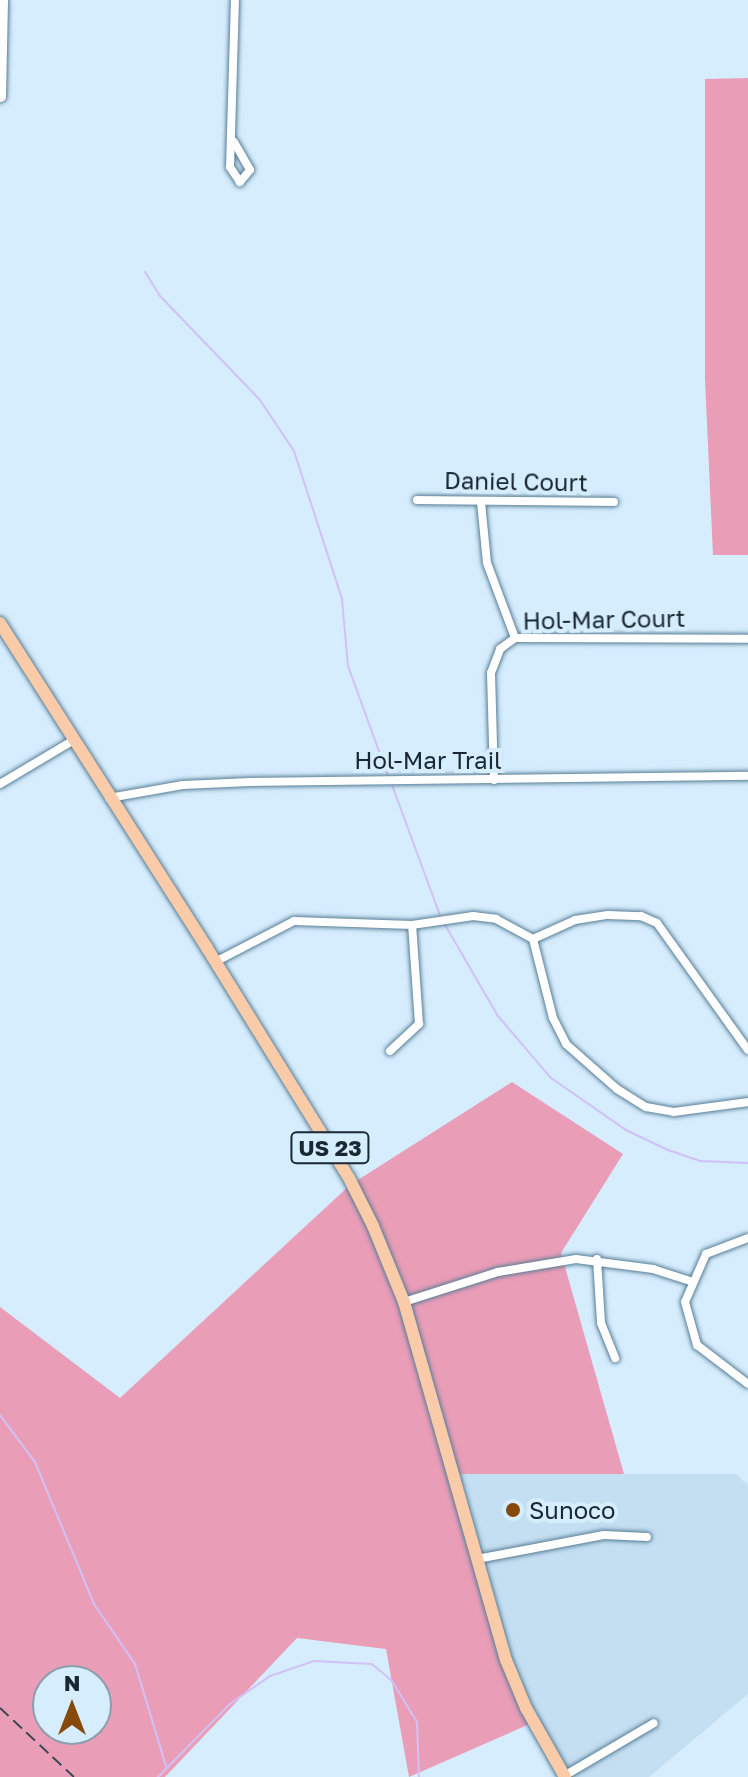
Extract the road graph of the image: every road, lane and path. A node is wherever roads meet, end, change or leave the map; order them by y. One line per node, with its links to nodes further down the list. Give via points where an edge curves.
1 (2, 0): 3 (street)
2 (235, 0): 5 (street)
3 (0, 70): 4 (street)
4 (0, 96)
5 (234, 142)
6 (417, 500): 7 (street, Daniel Court)
7 (481, 502): 8 (street, Daniel Court); 10 (street, via 487,563)
8 (614, 502)
9 (0, 623): 12 (main road, US 23)
10 (515, 638): 11 (street, Hol-Mar Court); 14 (street, Hol-Mar Court, via 500,649 491,673)
11 (748, 639)
12 (72, 741): 15 (street); 16 (main road, US 23)
13 (748, 776): 14 (street, Hol-Mar Trail)
14 (494, 780): 16 (street, Hol-Mar Trail, via 183,785)
15 (0, 784)
16 (108, 798): 19 (main road, US 23)
17 (412, 925): 18 (street, via 473,916 516,927); 19 (street, via 294,921); 21 (street, via 419,1024)
18 (533, 939): 20 (street, via 583,919 641,916 657,923); 22 (street, via 553,1018 566,1044 617,1089 646,1107 695,1110)
19 (215, 962): 26 (main road, US 23, via 349,1178)
20 (748, 1050)
21 (390, 1051)
22 (748, 1102)
23 (748, 1238): 25 (street, via 706,1254)
24 (597, 1259): 25 (street); 26 (street, via 540,1262); 27 (street, via 601,1323)
25 (690, 1281): 28 (street, via 687,1321 697,1345)
26 (404, 1302): 30 (main road, US 23)
27 (615, 1358)
28 (748, 1384)
29 (647, 1537): 30 (street, via 604,1535)
30 (477, 1559): 32 (main road, US 23, via 521,1696)
31 (654, 1723): 32 (street)
32 (565, 1776)

